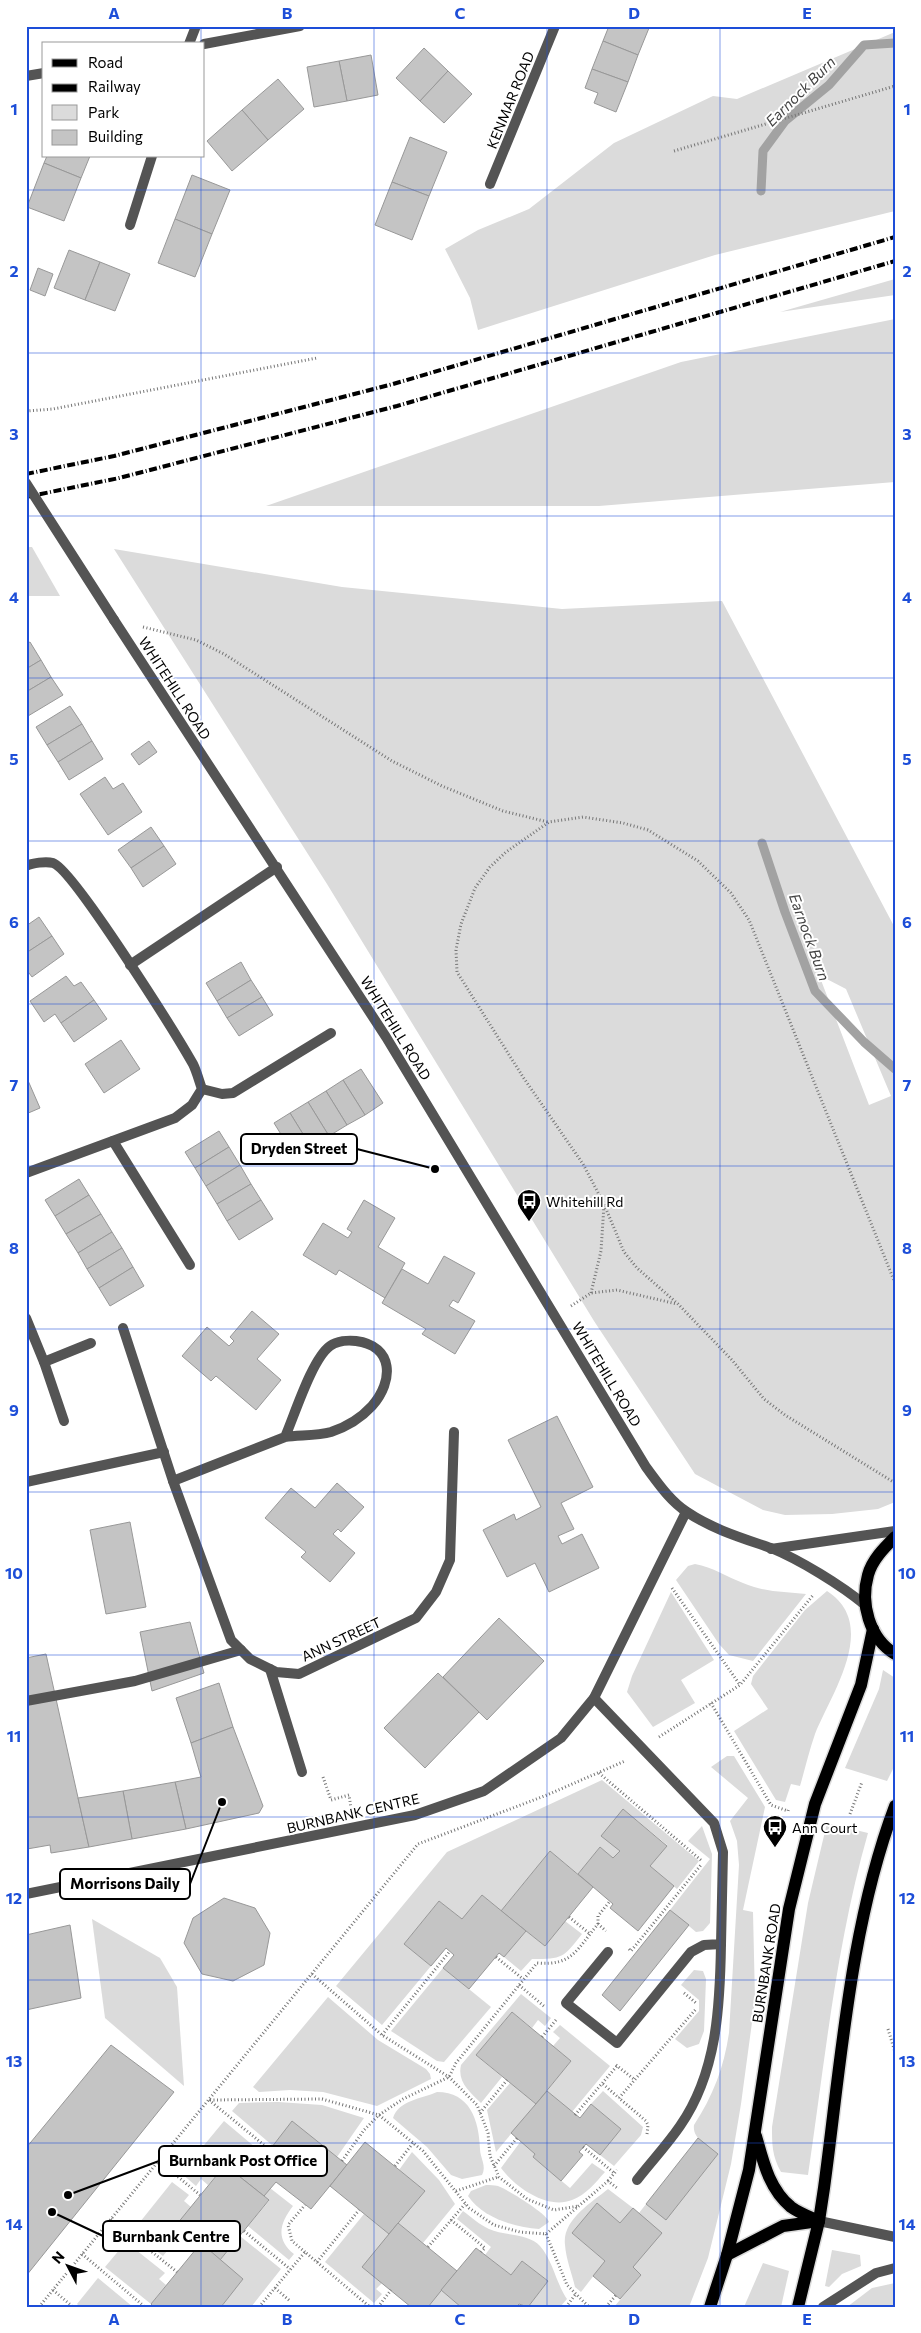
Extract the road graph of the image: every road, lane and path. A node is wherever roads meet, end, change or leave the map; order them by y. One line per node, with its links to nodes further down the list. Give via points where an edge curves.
1 (196, 26): 4 (street)
2 (300, 26): 5 (street)
3 (555, 26): 11 (street, KENMAR ROAD)
4 (190, 42)
5 (205, 44)
6 (42, 73): 7 (street)
7 (26, 76)
8 (895, 86): 9 (path)
9 (674, 151)
10 (151, 158): 12 (street)
11 (490, 184)
12 (130, 225)
13 (317, 358): 14 (path, via 53,409)
14 (26, 411)
15 (26, 482): 16 (street, WHITEHILL ROAD, bridge)
16 (114, 620): 17 (path, via 196,640 224,654 392,761 503,811); 19 (street, WHITEHILL ROAD)
17 (549, 822): 25 (path, via 506,852 475,888 461,924 456,972 583,1164); 27 (path, via 583,816 648,830 698,861 730,893 749,920)
18 (26, 866): 20 (street, via 53,863 69,876)
19 (277, 867): 20 (street); 30 (street, WHITEHILL ROAD, via 386,1037)
20 (130, 966): 22 (street, via 194,1066)
21 (331, 1033): 22 (street, via 233,1093)
22 (202, 1089): 23 (street, via 192,1105 175,1118)
23 (113, 1141): 24 (street); 26 (street)
24 (26, 1173)
25 (604, 1204): 28 (path, via 601,1251); 29 (path, via 624,1252 637,1268)
26 (190, 1265)
27 (895, 1283)
28 (590, 1293): 29 (path, via 617,1290); 30 (path)
29 (678, 1304): 41 (path, via 764,1399)
30 (556, 1316): 42 (street, WHITEHILL ROAD, via 646,1467 666,1494)
31 (26, 1318): 34 (street)
32 (124, 1328): 38 (street, ANN STREET)
33 (91, 1343): 34 (street)
34 (44, 1362): 35 (street)
35 (64, 1421)
36 (454, 1432): 51 (street, ANN STREET, via 450,1560 436,1592 416,1618 300,1674)
37 (285, 1437): 37 (street, via 318,1358 331,1345 347,1340 367,1343 379,1350 386,1360 388,1372 373,1404 355,1421 330,1432); 39 (street)
38 (164, 1452): 39 (street, ANN STREET); 40 (street)
39 (173, 1481): 49 (street, ANN STREET, via 231,1640)
40 (26, 1482)
41 (895, 1483)
42 (686, 1512): 45 (street, WHITEHILL ROAD); 46 (street, BURNBANK CENTRE)
43 (895, 1531): 45 (street, WHITEHILL ROAD)
44 (895, 1537): 47 (main road, via 875,1559 868,1574)
45 (771, 1549): 47 (street, WHITEHILL ROAD, via 847,1589)
46 (653, 1580): 52 (path, via 674,1589); 53 (street, BURNBANK CENTRE)
47 (865, 1605): 48 (main road)
48 (873, 1629): 50 (main road, via 881,1642); 94 (main road, BURNBANK ROAD, via 861,1686 815,1804 789,1909)
49 (240, 1650): 51 (street, ANN STREET); 54 (street, via 135,1681)
50 (895, 1654)
51 (270, 1669): 56 (street)
52 (740, 1685)
53 (594, 1698): 62 (street, BURNBANK CENTRE, via 561,1738 484,1791 415,1815); 70 (street, via 714,1823 723,1852)
54 (26, 1701)
55 (711, 1703): 59 (path, via 771,1805 788,1810)
56 (302, 1772): 62 (path, via 319,1767 331,1800 349,1795)
57 (599, 1773): 72 (path, via 704,1862)
58 (862, 1782): 61 (path)
59 (790, 1804)
60 (895, 1806): 118 (main road, via 870,1884 855,1962)
61 (850, 1814)
62 (355, 1828): 64 (street, BURNBANK CENTRE)
63 (418, 1844): 77 (path)
64 (26, 1894)
65 (610, 1901): 67 (path, via 598,1916)
66 (569, 1917): 68 (path)
67 (598, 1924): 68 (path); 69 (path)
68 (590, 1934): 78 (path, via 571,1957 551,1964 537,1963)
69 (611, 1934)
70 (721, 1944): 74 (street, via 704,1945 691,1952 617,2043 566,2002); 107 (street, via 715,2039 704,2082 681,2125)
71 (624, 1945): 72 (path)
72 (631, 1951): 76 (path)
73 (450, 1952): 82 (path)
74 (608, 1952)
75 (496, 1957): 78 (path)
76 (625, 1958)
77 (312, 1974): 82 (path); 90 (path)
78 (523, 1979): 86 (path)
79 (697, 2004): 89 (path, via 696,2010)
80 (558, 2017): 83 (path)
81 (888, 2030): 84 (path)
82 (382, 2035): 86 (path)
83 (542, 2037)
84 (895, 2052)
85 (617, 2066): 88 (path)
86 (448, 2077): 91 (path, via 477,2105); 92 (path)
87 (507, 2080): 91 (path)
88 (603, 2084): 89 (path); 93 (path)
89 (620, 2098): 95 (path, via 646,2121)
90 (209, 2100): 92 (path, via 322,2099); 99 (path); 101 (path)
91 (480, 2113): 103 (path, via 488,2133)
92 (378, 2115): 97 (path); 100 (path)
93 (575, 2115)
94 (755, 2132): 118 (main road, via 775,2190 792,2208); 126 (main road, BURNBANK ROAD, via 749,2170)
95 (646, 2136)
96 (517, 2138): 103 (path)
97 (413, 2143): 102 (path); 110 (path)
98 (583, 2147): 105 (path)
99 (270, 2150)
100 (342, 2161)
101 (159, 2162): 111 (path); 116 (path)
102 (395, 2166)
103 (494, 2166): 106 (path)
104 (621, 2166): 105 (path)
105 (614, 2173): 108 (path)
106 (498, 2176): 110 (path); 114 (path, via 528,2199 554,2210)
107 (637, 2180)
108 (608, 2181): 109 (path); 114 (path)
109 (619, 2190)
110 (456, 2191): 112 (path)
111 (200, 2195)
112 (465, 2204): 117 (path); 120 (path, via 494,2225)
113 (305, 2205): 123 (path, via 288,2225 292,2241)
114 (580, 2206): 120 (path)
115 (360, 2210): 127 (path)
116 (111, 2219): 125 (path); 130 (path)
117 (451, 2220): 122 (path); 124 (path, via 485,2248)
118 (819, 2221): 121 (street); 126 (main road, via 784,2226); 147 (main road)
119 (244, 2231): 129 (path)
120 (546, 2234): 134 (path, via 567,2285)
121 (895, 2237)
122 (428, 2247)
123 (305, 2252): 127 (path); 129 (path)
124 (482, 2252)
125 (82, 2254): 132 (path); 139 (path)
126 (727, 2255): 146 (main road, BURNBANK ROAD)
127 (317, 2262): 141 (path)
128 (895, 2268): 148 (street, via 876,2273)
129 (290, 2269): 131 (path)
130 (177, 2272)
131 (275, 2288): 136 (path); 140 (path)
132 (53, 2290): 137 (path); 138 (path)
133 (391, 2290): 142 (path)
134 (575, 2295): 143 (path); 144 (path)
135 (616, 2295): 145 (path)
136 (290, 2301)
137 (39, 2307)
138 (73, 2307)
139 (145, 2307)
140 (259, 2307)
141 (370, 2307)
142 (378, 2307)
143 (566, 2307)
144 (589, 2307)
145 (606, 2307)
146 (710, 2307)
147 (798, 2307)
148 (823, 2307)

